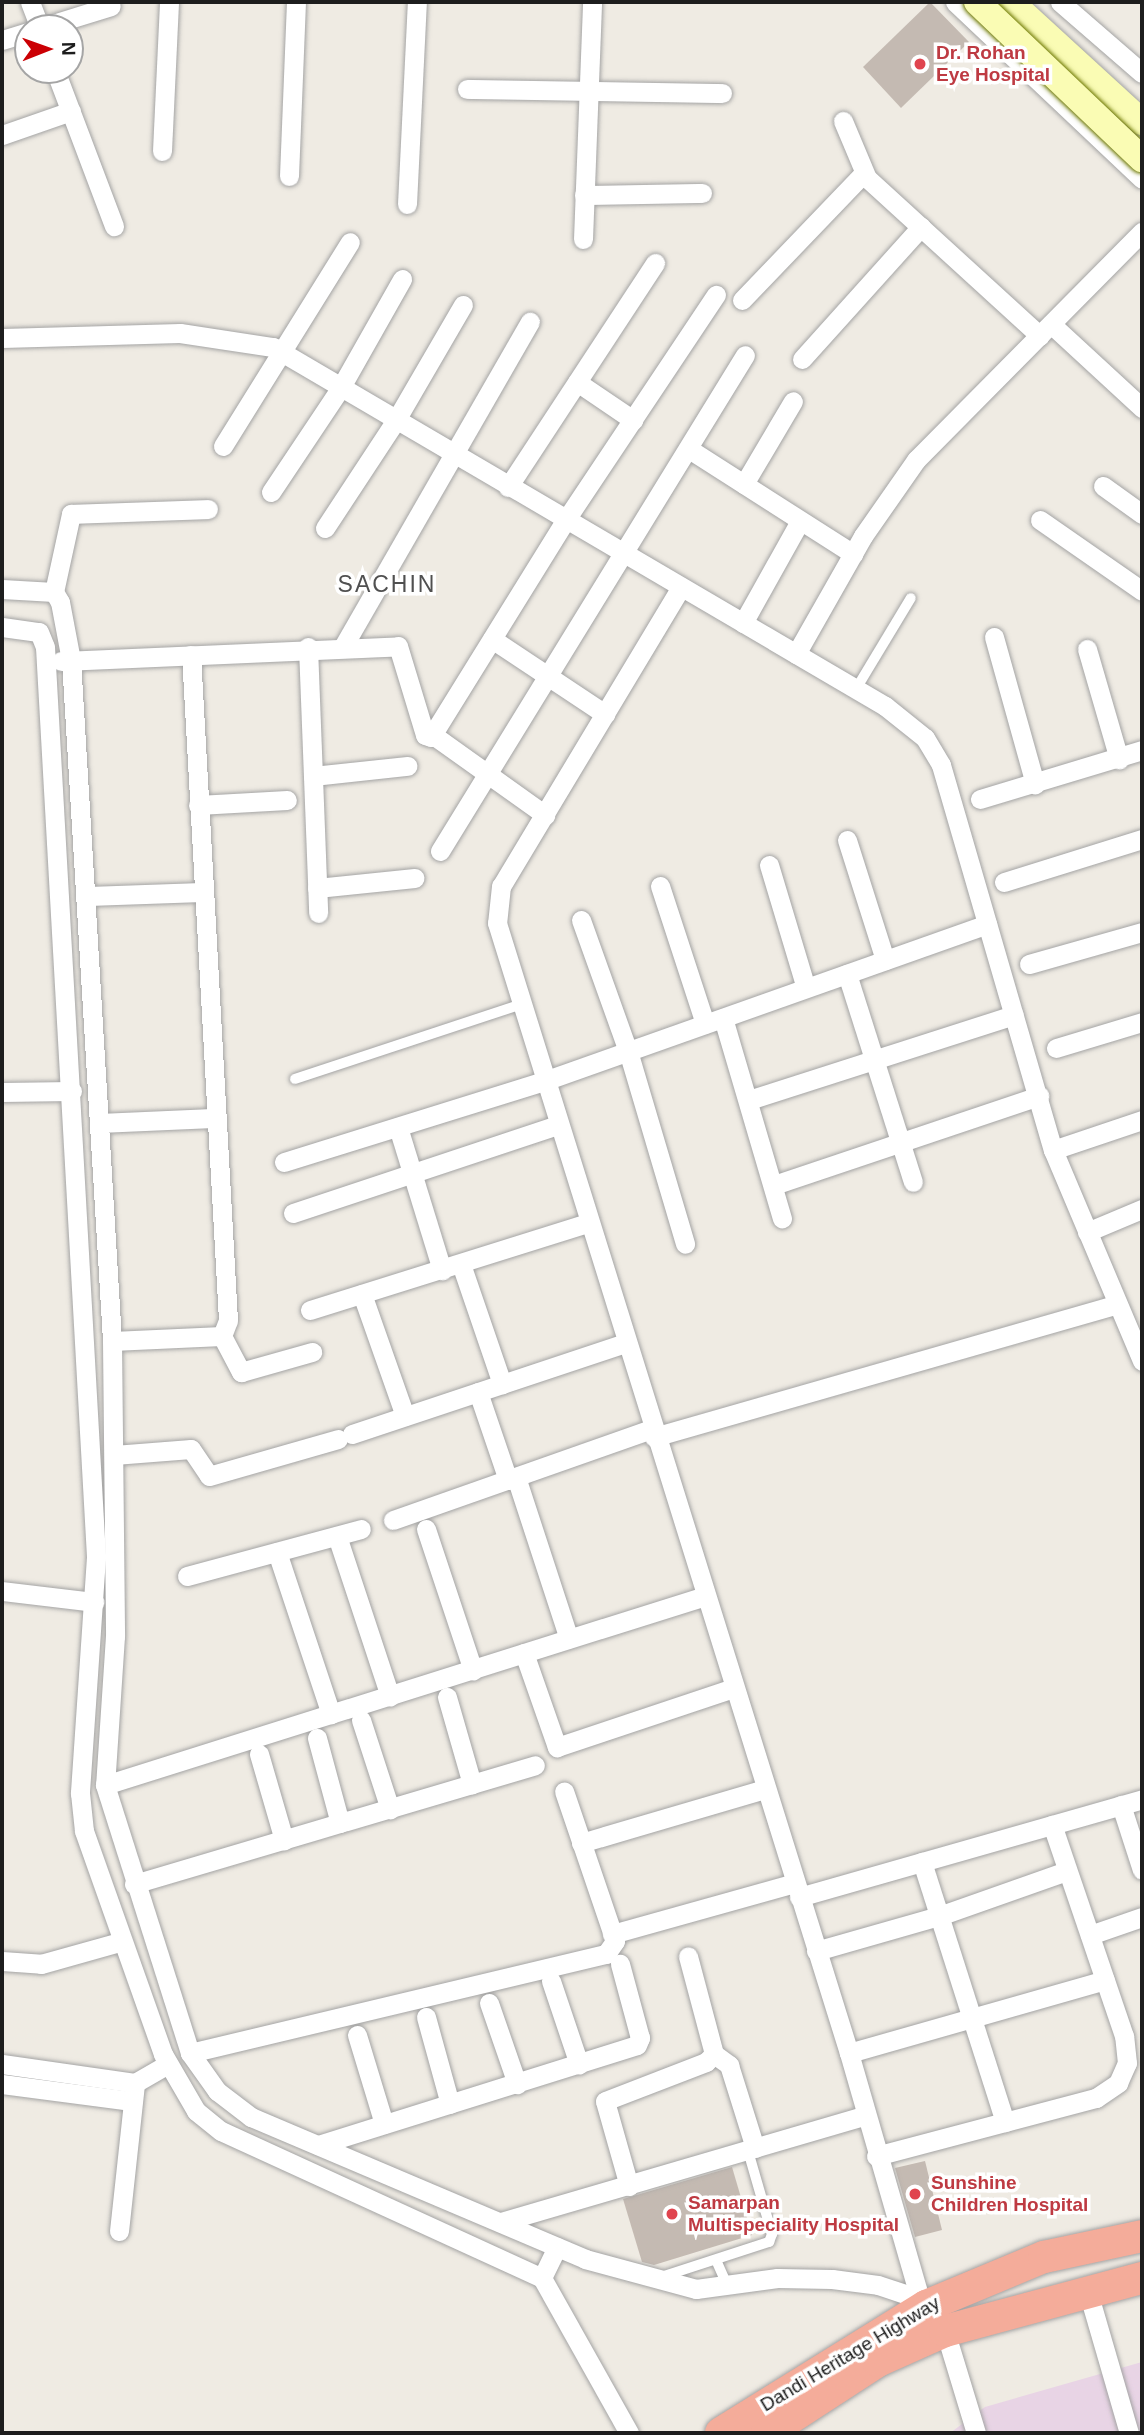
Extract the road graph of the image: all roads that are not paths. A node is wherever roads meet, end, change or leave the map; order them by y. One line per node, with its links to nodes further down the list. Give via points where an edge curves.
1 (169, 2): 21 (street)
2 (296, 2): 24 (street)
3 (417, 2): 28 (street)
4 (592, 2): 15 (street)
5 (955, 2): 10 (street)
6 (993, 2): 10 (street)
7 (1011, 2): 19 (main road)
8 (1060, 2): 12 (street)
9 (111, 6): 11 (street)
10 (977, 12): 22 (main road, bridge); 25 (street)
11 (84, 14)
12 (1142, 74)
13 (60, 84): 17 (street)
14 (467, 89): 15 (street)
15 (589, 93): 16 (street); 27 (street)
16 (722, 93)
17 (71, 111): 20 (street); 29 (street)
18 (843, 121): 23 (street)
19 (1142, 122)
20 (2, 135)
21 (162, 151)
22 (1142, 159)
23 (864, 173): 30 (street); 37 (street)
24 (289, 176)
25 (1142, 179)
26 (702, 193): 27 (street)
27 (584, 195): 32 (street)
28 (407, 204)
29 (114, 226)
30 (921, 227): 40 (street); 44 (street)
31 (1142, 232): 40 (street)
32 (583, 239)
33 (350, 242): 42 (street)
34 (655, 263): 45 (street)
35 (402, 279): 46 (street)
36 (716, 295): 50 (street)
37 (742, 300)
38 (463, 305): 49 (street)
39 (530, 322): 53 (street)
40 (1045, 330): 48 (street); 65 (street, via 916,460)
41 (2, 338): 42 (street, via 191,333)
42 (283, 352): 46 (street); 51 (street)
43 (745, 355): 52 (street)
44 (802, 359)
45 (577, 382): 50 (street); 56 (street)
46 (341, 387): 49 (street); 57 (street)
47 (793, 401): 54 (street)
48 (1142, 408)
49 (396, 420): 53 (street); 63 (street)
50 (633, 420): 61 (street)
51 (223, 446)
52 (689, 449): 54 (street); 64 (street)
53 (452, 454): 56 (street); 75 (street)
54 (744, 484): 62 (street)
55 (1103, 486): 59 (street)
56 (508, 487): 61 (street)
57 (271, 492)
58 (208, 509): 69 (street, via 71,514)
59 (1142, 514)
60 (1040, 520): 68 (street)
61 (565, 521): 64 (street); 74 (street)
62 (800, 521): 65 (street); 71 (street)
63 (325, 528)
64 (623, 554): 66 (street); 82 (street)
65 (853, 554): 78 (street)
66 (681, 587): 71 (street); 84 (street)
67 (2, 589): 69 (street)
68 (1142, 591)
69 (54, 592): 80 (street)
70 (911, 598): 83 (lane)
71 (743, 623): 78 (street)
72 (2, 627): 81 (street, via 39,632)
73 (994, 637): 91 (street)
74 (492, 639): 82 (street); 85 (street)
75 (344, 645): 76 (street); 85 (street, via 398,646 425,735)
76 (308, 647): 79 (street); 90 (street)
77 (1087, 649): 87 (street)
78 (796, 654): 83 (street)
79 (191, 655): 80 (street); 94 (street)
80 (71, 660): 81 (street); 105 (street)
81 (46, 661): 123 (street)
82 (549, 674): 84 (street); 89 (street)
83 (856, 689): 108 (street, via 925,738 941,765)
84 (605, 714): 95 (street)
85 (433, 735): 89 (street)
86 (1142, 750): 87 (street)
87 (1119, 759): 91 (street)
88 (407, 765): 90 (street)
89 (488, 773): 95 (street); 98 (street)
90 (313, 776): 103 (street)
91 (1035, 784): 92 (street)
92 (980, 799)
93 (287, 800): 94 (street)
94 (198, 805): 104 (street)
95 (545, 815): 114 (street, via 501,886 496,905 497,923)
96 (847, 839): 110 (street)
97 (1142, 839): 101 (street)
98 (440, 851)
99 (769, 865): 113 (street)
100 (414, 878): 103 (street)
101 (1004, 882)
102 (660, 886): 116 (street)
103 (317, 888): 106 (street)
104 (202, 892): 105 (street); 127 (street)
105 (88, 896): 129 (street)
106 (318, 913)
107 (581, 920): 119 (street)
108 (987, 924): 110 (street); 115 (street)
109 (1142, 932): 111 (street)
110 (885, 960): 112 (street)
111 (1029, 964)
112 (847, 974): 113 (street); 120 (street)
113 (807, 988): 116 (street)
114 (522, 1004): 121 (lane); 122 (street)
115 (1014, 1016): 120 (street); 125 (street)
116 (714, 1021): 119 (street); 126 (street)
117 (1142, 1022): 118 (street)
118 (1056, 1048)
119 (628, 1051): 122 (street); 143 (street)
120 (874, 1059): 126 (street); 132 (street)
121 (295, 1079)
122 (544, 1081): 130 (street); 131 (street)
123 (72, 1091): 124 (street); 168 (street)
124 (2, 1092)
125 (1039, 1096): 132 (street); 133 (street)
126 (749, 1100): 137 (street)
127 (213, 1118): 129 (street); 148 (street, via 228,1320)
128 (1142, 1119): 133 (street)
129 (99, 1123): 150 (street)
130 (557, 1125): 135 (street); 141 (street)
131 (398, 1126): 134 (street); 135 (street)
132 (901, 1141): 136 (street); 137 (street)
133 (1053, 1150): 142 (street)
134 (284, 1162)
135 (412, 1172): 139 (street); 144 (street)
136 (913, 1182)
137 (774, 1185): 140 (street)
138 (1142, 1209): 142 (street)
139 (293, 1213)
140 (782, 1219)
141 (587, 1223): 144 (street); 151 (street)
142 (1087, 1232): 146 (street)
143 (685, 1244)
144 (452, 1267): 145 (street); 154 (street)
145 (362, 1294): 147 (street); 156 (street)
146 (1117, 1304): 149 (street); 157 (street)
147 (310, 1310)
148 (222, 1336): 150 (street); 152 (street, via 241,1372)
149 (1137, 1336): 153 (street)
150 (112, 1341): 158 (street)
151 (625, 1343): 154 (street); 157 (street)
152 (312, 1352)
153 (1142, 1361)
154 (502, 1384): 155 (street)
155 (478, 1392): 156 (street); 159 (street)
156 (405, 1416): 158 (street, via 209,1476 191,1449)
157 (653, 1433): 159 (street); 167 (street)
158 (114, 1455): 172 (street)
159 (512, 1479): 160 (street); 169 (street)
160 (393, 1520)
161 (361, 1529): 163 (street)
162 (426, 1529): 173 (street)
163 (337, 1535): 164 (street); 175 (street)
164 (277, 1552): 165 (street); 177 (street)
165 (187, 1576)
166 (2, 1591): 168 (street)
167 (705, 1596): 169 (street); 174 (street)
168 (94, 1602): 171 (street)
169 (569, 1639): 170 (street)
170 (524, 1653): 173 (street); 174 (street, via 557,1747)
171 (90, 1660): 172 (street); 202 (street, via 79,1812)
172 (114, 1660): 183 (street)
173 (473, 1670): 175 (street)
174 (733, 1688): 184 (street)
175 (390, 1696): 177 (street)
176 (447, 1697): 182 (street)
177 (331, 1714): 183 (street)
178 (361, 1720): 188 (street)
179 (317, 1738): 189 (street)
180 (258, 1754): 191 (street)
181 (535, 1765): 182 (street)
182 (472, 1784): 188 (street)
183 (105, 1785): 196 (street)
184 (765, 1789): 192 (street); 197 (street)
185 (564, 1791): 192 (street)
186 (1142, 1799): 187 (street)
187 (1121, 1805): 190 (street); 194 (street)
188 (390, 1809): 189 (street)
189 (340, 1823): 191 (street)
190 (1052, 1825): 193 (street); 195 (street)
191 (284, 1840): 196 (street)
192 (581, 1843): 200 (street)
193 (922, 1862): 197 (street); 198 (street)
194 (1142, 1870)
195 (1067, 1871): 198 (street); 201 (street)
196 (134, 1884): 214 (street)
197 (797, 1890): 200 (street); 203 (street)
198 (939, 1916): 203 (street); 211 (street)
199 (1142, 1917): 201 (street)
200 (612, 1934): 214 (street, via 612,1949 606,1954)
201 (1090, 1935): 207 (street)
202 (120, 1942): 205 (street, via 41,1964); 218 (street)
203 (817, 1951): 216 (street)
204 (688, 1956): 215 (street)
205 (2, 1962)
206 (620, 1964): 219 (street, via 641,2043)
207 (1105, 1980): 211 (street); 212 (street)
208 (551, 1981): 219 (street)
209 (489, 2003): 221 (street)
210 (426, 2017): 223 (street)
211 (971, 2018): 216 (street); 225 (street)
212 (1133, 2033): 225 (street, via 1118,2083 1096,2098)
213 (357, 2035): 226 (street)
214 (190, 2053): 227 (street, via 217,2091 235,2106)
215 (714, 2053): 228 (street, via 729,2065); 230 (street, via 706,2062 605,2101)
216 (849, 2053): 224 (street)
217 (2, 2064): 222 (street)
218 (168, 2064): 222 (street); 236 (street, via 190,2104 221,2131)
219 (579, 2064): 221 (street)
220 (2, 2084): 222 (street)
221 (517, 2084): 223 (street)
222 (134, 2092): 232 (street)
223 (450, 2104): 226 (street)
224 (866, 2115): 228 (street); 229 (street)
225 (1005, 2122): 229 (street)
226 (384, 2124): 227 (street)
227 (318, 2145): 231 (street)
228 (751, 2150): 230 (street); 235 (lane, via 772,2234 765,2245)
229 (876, 2156): 241 (street)
230 (629, 2186): 231 (street)
231 (501, 2222): 234 (street)
232 (119, 2231)
233 (1142, 2236): 241 (highway, Dandi Heritage Highway, via 1044,2257)
234 (557, 2247): 236 (street); 238 (street)
235 (716, 2260): 238 (lane); 239 (lane)
236 (541, 2278): 242 (street)
237 (1142, 2278): 240 (highway, Dandi Heritage Highway)
238 (652, 2280): 239 (street, via 696,2289)
239 (727, 2286): 241 (street, via 778,2278 832,2279 878,2285)
240 (1088, 2291): 241 (highway, Dandi Heritage Highway); 246 (street)
241 (930, 2312): 243 (highway, Dandi Heritage Highway); 244 (highway, Dandi Heritage Highway, via 878,2361); 245 (street)
242 (621, 2431)
243 (721, 2433)
244 (767, 2433)
245 (976, 2433)
246 (1129, 2433)

